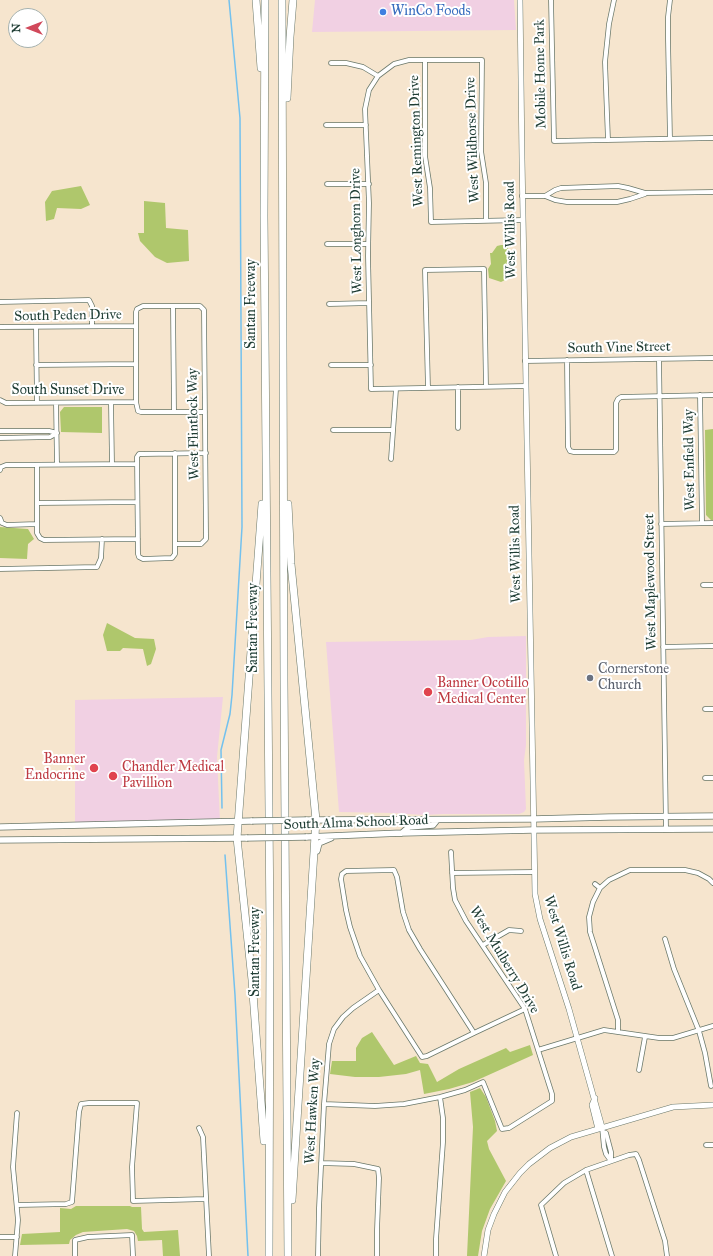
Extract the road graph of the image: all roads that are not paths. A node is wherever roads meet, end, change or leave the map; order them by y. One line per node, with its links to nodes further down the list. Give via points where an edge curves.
1 (256, 0): 12 (highway)
2 (266, 0): 12 (highway, Santan Freeway)
3 (282, 0): 15 (highway)
4 (293, 0): 15 (highway)
5 (520, 0): 23 (street, West Willis Road)
6 (551, 0): 18 (street, Mobile Home Park, via 554,141)
7 (614, 0): 18 (street, via 605,62)
8 (670, 0): 17 (street)
9 (425, 60): 11 (street, via 409,60 394,64); 25 (street, West Wildhorse Drive, via 482,60 481,151 486,183); 25 (street, West Remington Drive, via 425,156 430,188 431,222)
10 (331, 63): 11 (street, via 363,67)
11 (378, 76): 14 (street, West Longhorn Drive, via 369,90 365,109)
12 (265, 118): 61 (highway, Santan Freeway)
13 (326, 125): 14 (street)
14 (366, 125): 20 (street, West Longhorn Drive)
15 (282, 136): 68 (highway)
16 (713, 138): 17 (street, Mobile Home Park)
17 (670, 139): 18 (street, Mobile Home Park)
18 (608, 140)
19 (327, 184): 20 (street)
20 (368, 184): 28 (street, West Longhorn Drive)
21 (713, 192): 22 (street)
22 (645, 193): 24 (street, via 624,201 610,202 567,202); 24 (street, via 622,186 575,187 554,190)
23 (522, 196): 24 (street); 26 (street, West Willis Road)
24 (546, 196)
25 (486, 220): 26 (street)
26 (523, 220): 41 (street, West Willis Road)
27 (327, 244): 28 (street)
28 (368, 244): 30 (street, West Longhorn Drive)
29 (0, 302): 34 (street, via 89,300 92,306)
30 (369, 303): 31 (street); 45 (street, West Longhorn Drive)
31 (330, 304)
32 (173, 306): 33 (street, South Peden Drive); 35 (street, South Peden Drive, via 143,306 137,309); 59 (street)
33 (202, 306): 60 (street, West Flintlock Way)
34 (92, 326): 35 (street, South Peden Drive); 36 (street, South Peden Drive)
35 (136, 326): 42 (street)
36 (36, 327): 37 (street, South Peden Drive); 43 (street)
37 (0, 328)
38 (713, 358): 39 (street, South Vine Street)
39 (659, 359): 40 (street, South Vine Street); 53 (street, West Maplewood Street)
40 (567, 360): 41 (street, South Vine Street); 53 (street, via 570,451 614,452 618,399 621,396)
41 (525, 361): 46 (street, West Willis Road)
42 (136, 364): 43 (street); 55 (street)
43 (36, 365): 56 (street)
44 (331, 365): 45 (street)
45 (371, 365): 50 (street, West Longhorn Drive, via 371,389)
46 (526, 386): 47 (street); 98 (street, West Willis Road)
47 (486, 387): 48 (street, via 484,269 425,270); 49 (street)
48 (428, 388): 49 (street); 50 (street)
49 (458, 388): 62 (street)
50 (396, 389): 64 (street)
51 (700, 395): 52 (street); 53 (street); 80 (street, West Enfield Way)
52 (713, 395)
53 (660, 396): 83 (street, West Maplewood Street)
54 (0, 400): 56 (street, South Sunset Drive, via 6,403)
55 (136, 402): 58 (street, South Sunset Drive); 59 (street, South Sunset Drive, via 141,412)
56 (37, 403): 57 (street, South Sunset Drive)
57 (56, 403): 58 (street, South Sunset Drive); 66 (street)
58 (111, 403): 73 (street)
59 (174, 412): 60 (street, South Sunset Drive)
60 (205, 412): 70 (street, West Flintlock Way)
61 (266, 416): 101 (highway, via 261,521); 144 (highway, Santan Freeway, via 270,930)
62 (458, 428)
63 (333, 430): 64 (street)
64 (392, 430): 71 (street)
65 (0, 431): 66 (street, via 50,430)
66 (57, 434): 67 (street, via 50,437); 72 (street)
67 (0, 438)
68 (284, 448): 99 (highway); 153 (highway)
69 (175, 453): 70 (street); 74 (street, via 139,454); 86 (street)
70 (206, 453): 86 (street, West Flintlock Way, via 204,542)
71 (391, 459)
72 (57, 464): 73 (street); 75 (street)
73 (112, 464): 74 (street)
74 (137, 464): 77 (street)
75 (37, 465): 76 (street, via 6,465); 78 (street)
76 (1, 468)
77 (137, 502): 78 (street); 85 (street)
78 (37, 503): 82 (street)
79 (0, 518): 82 (street, via 2,523 7,525)
80 (702, 523): 81 (street); 83 (street)
81 (713, 523)
82 (37, 524): 84 (street, via 37,533 44,540)
83 (661, 524): 91 (street, West Maplewood Street)
84 (102, 539): 85 (street); 87 (street, via 101,558 97,567)
85 (138, 539): 86 (street, via 139,557 150,559 174,557)
86 (175, 544)
87 (0, 569)
88 (703, 585): 89 (street)
89 (713, 585)
90 (713, 646): 91 (street)
91 (663, 648): 96 (street, West Maplewood Street)
92 (705, 709): 93 (street)
93 (713, 709)
94 (705, 778): 95 (street)
95 (713, 778)
96 (666, 816): 97 (main road, South Alma School Road); 98 (main road, South Alma School Road); 103 (street, West Maplewood Street)
97 (713, 816)
98 (533, 819): 100 (main road, South Alma School Road); 105 (street, West Willis Road)
99 (316, 820): 100 (main road, South Alma School Road); 101 (main road, South Alma School Road, bridge); 107 (highway)
100 (437, 820): 106 (main road, via 430,826 409,827)
101 (238, 821): 102 (main road, South Alma School Road); 109 (highway)
102 (0, 827)
103 (666, 829): 104 (main road, South Alma School Road); 105 (main road, South Alma School Road)
104 (713, 829)
105 (533, 830): 106 (main road, South Alma School Road); 112 (street, West Willis Road)
106 (402, 833): 108 (main road, South Alma School Road)
107 (315, 836): 108 (main road, South Alma School Road); 109 (main road, South Alma School Road, bridge); 117 (highway)
108 (339, 836): 117 (main road, via 324,839 317,846 313,914)
109 (237, 838): 110 (main road, South Alma School Road); 144 (highway, via 262,1106)
110 (0, 840)
111 (451, 852): 113 (street, West Mulberry Drive)
112 (534, 872): 113 (street); 127 (street, West Willis Road, via 540,919)
113 (452, 873): 120 (street, West Mulberry Drive, via 455,900)
114 (713, 883): 116 (street, via 698,873 685,870 630,870 609,880)
115 (595, 884): 116 (street)
116 (600, 888): 125 (street, via 592,902 590,932 618,1020)
117 (309, 926): 153 (highway)
118 (521, 931): 120 (street, via 509,930)
119 (665, 939): 124 (street)
120 (483, 945): 122 (street, West Mulberry Drive)
121 (379, 990): 126 (street, via 422,1057); 126 (street, via 360,956 350,927 341,879 346,871 394,870 409,930); 133 (street, West Hawken Way, via 343,1016 334,1029 328,1052)
122 (525, 1010): 126 (street); 129 (street, West Mulberry Drive)
123 (713, 1026): 124 (street)
124 (699, 1031): 128 (street, via 673,1038); 131 (street)
125 (618, 1032): 127 (street, via 604,1030); 128 (street)
126 (474, 1033)
127 (577, 1037): 129 (street); 137 (street, West Willis Road, via 595,1098 592,1105)
128 (644, 1037): 130 (street)
129 (538, 1050): 132 (street, West Mulberry Drive, via 552,1101 509,1128 502,1129 483,1082)
130 (639, 1070)
131 (711, 1086)
132 (440, 1097): 133 (street, via 389,1105); 156 (street, via 443,1124)
133 (324, 1104): 141 (street, West Hawken Way)
134 (713, 1105): 137 (street, via 673,1107)
135 (17, 1113): 145 (street, via 13,1168)
136 (199, 1128): 143 (street, via 203,1137)
137 (601, 1129): 140 (street, West Willis Road, via 606,1133); 157 (street, via 571,1137 550,1148 520,1173 505,1192 494,1214 488,1230)
138 (706, 1145): 139 (street)
139 (713, 1145)
140 (611, 1161): 142 (street); 160 (street, via 636,1154 665,1241)
141 (321, 1163): 154 (street, West Hawken Way); 155 (street, via 354,1164 378,1169)
142 (586, 1170): 158 (street, via 564,1183 541,1205); 159 (street)
143 (206, 1199): 145 (street, via 132,1201 137,1103 81,1104 72,1202); 151 (street)
144 (268, 1204): 152 (highway, Santan Freeway)
145 (17, 1205): 147 (street)
146 (0, 1237): 147 (street)
147 (17, 1237): 148 (street)
148 (15, 1256)
149 (75, 1256): 150 (street, via 75,1240 132,1235)
150 (133, 1256)
151 (209, 1256)
152 (269, 1256)
153 (288, 1256)
154 (318, 1256)
155 (377, 1256)
156 (436, 1256)
157 (484, 1256)
158 (556, 1256)
159 (612, 1256)
160 (667, 1256)

